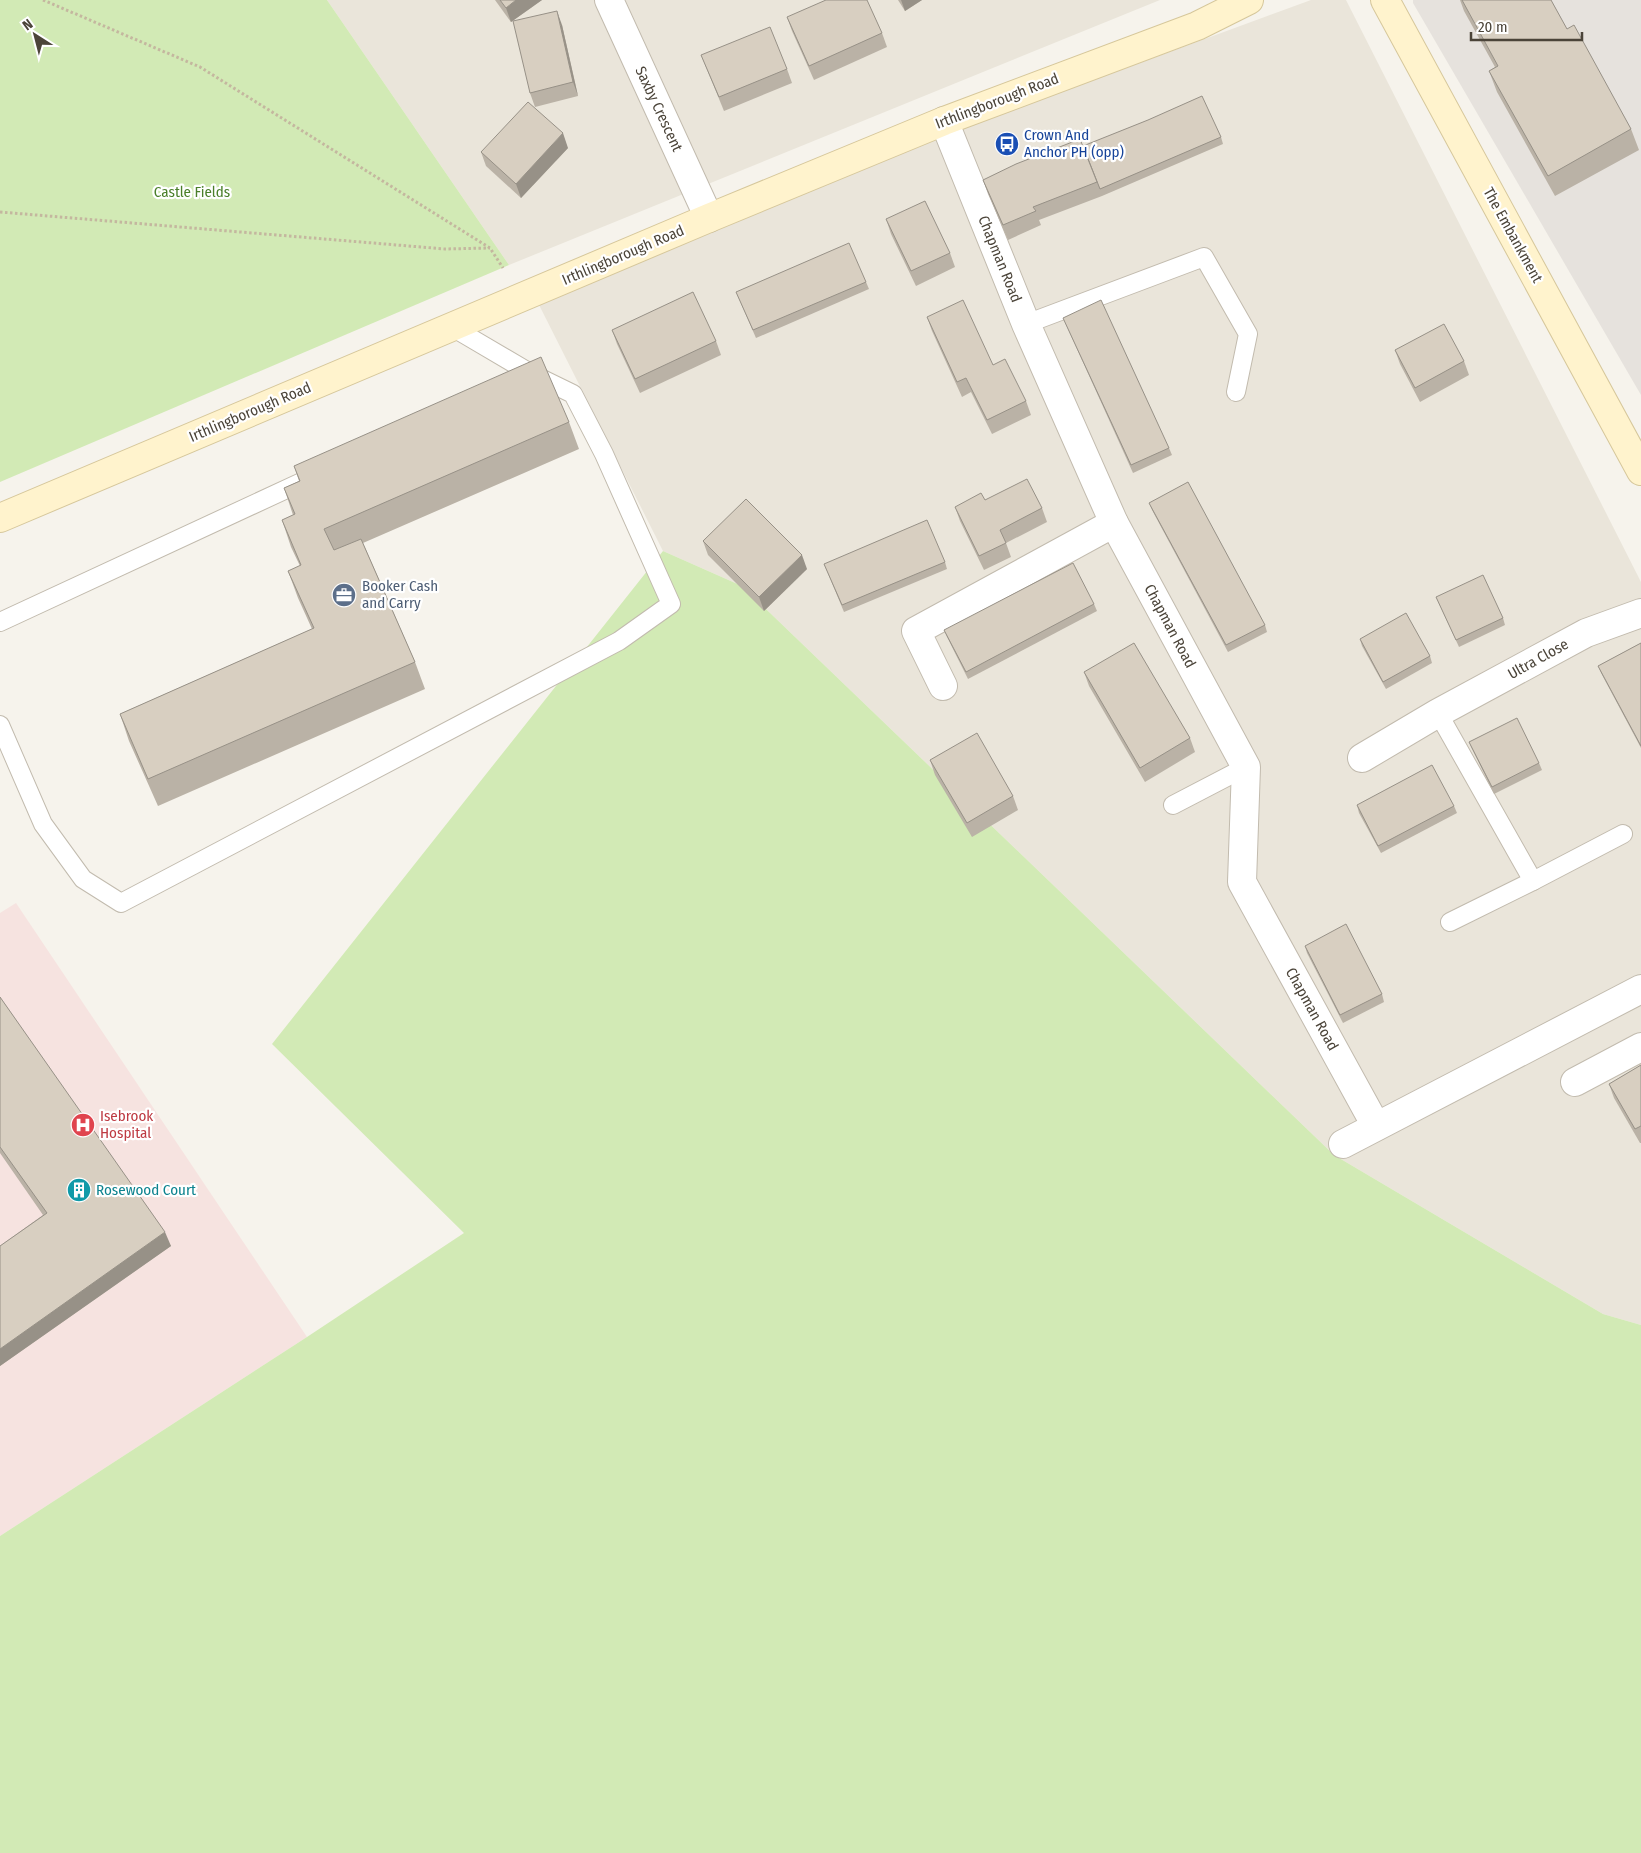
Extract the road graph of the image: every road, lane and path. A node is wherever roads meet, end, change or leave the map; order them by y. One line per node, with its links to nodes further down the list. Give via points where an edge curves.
1 (43, 0): 10 (path, via 200,67)
2 (609, 0): 9 (street, Saxby Crescent)
3 (1222, 0): 6 (main road)
4 (1249, 0): 6 (main road, Irthlingborough Road)
5 (1385, 0): 18 (main road, The Embankment)
6 (1197, 26): 7 (main road, Irthlingborough Road)
7 (944, 121): 9 (main road, Irthlingborough Road); 12 (street, Chapman Road)
8 (0, 212): 10 (path, via 445,249)
9 (709, 218): 11 (main road, Irthlingborough Road)
10 (490, 248): 11 (path)
11 (522, 297): 13 (main road, Irthlingborough Road)
12 (1026, 324): 16 (lane, via 1204,257 1248,334); 20 (street, Chapman Road)
13 (452, 326): 14 (lane); 19 (main road, Irthlingborough Road)
14 (532, 374): 15 (lane); 25 (lane, via 573,394 604,454 671,604 619,640 121,903 84,878 44,824)
15 (514, 383)
16 (1236, 392)
17 (325, 471): 22 (lane)
18 (1641, 471)
19 (0, 518)
20 (1114, 522): 23 (street, via 916,631); 27 (street, Chapman Road)
21 (1641, 613): 24 (street, Ultra Close, via 1586,633)
22 (0, 622)
23 (943, 686)
24 (1438, 713): 26 (street, Ultra Close); 30 (lane)
25 (0, 725)
26 (1362, 758)
27 (1246, 767): 28 (lane); 35 (street, Chapman Road, via 1242,882)
28 (1173, 805)
29 (1623, 834): 30 (lane)
30 (1533, 881): 31 (lane)
31 (1450, 922)
32 (1641, 989): 35 (street)
33 (1641, 1047): 34 (street)
34 (1575, 1082)
35 (1376, 1126): 36 (street)
36 (1342, 1144)

